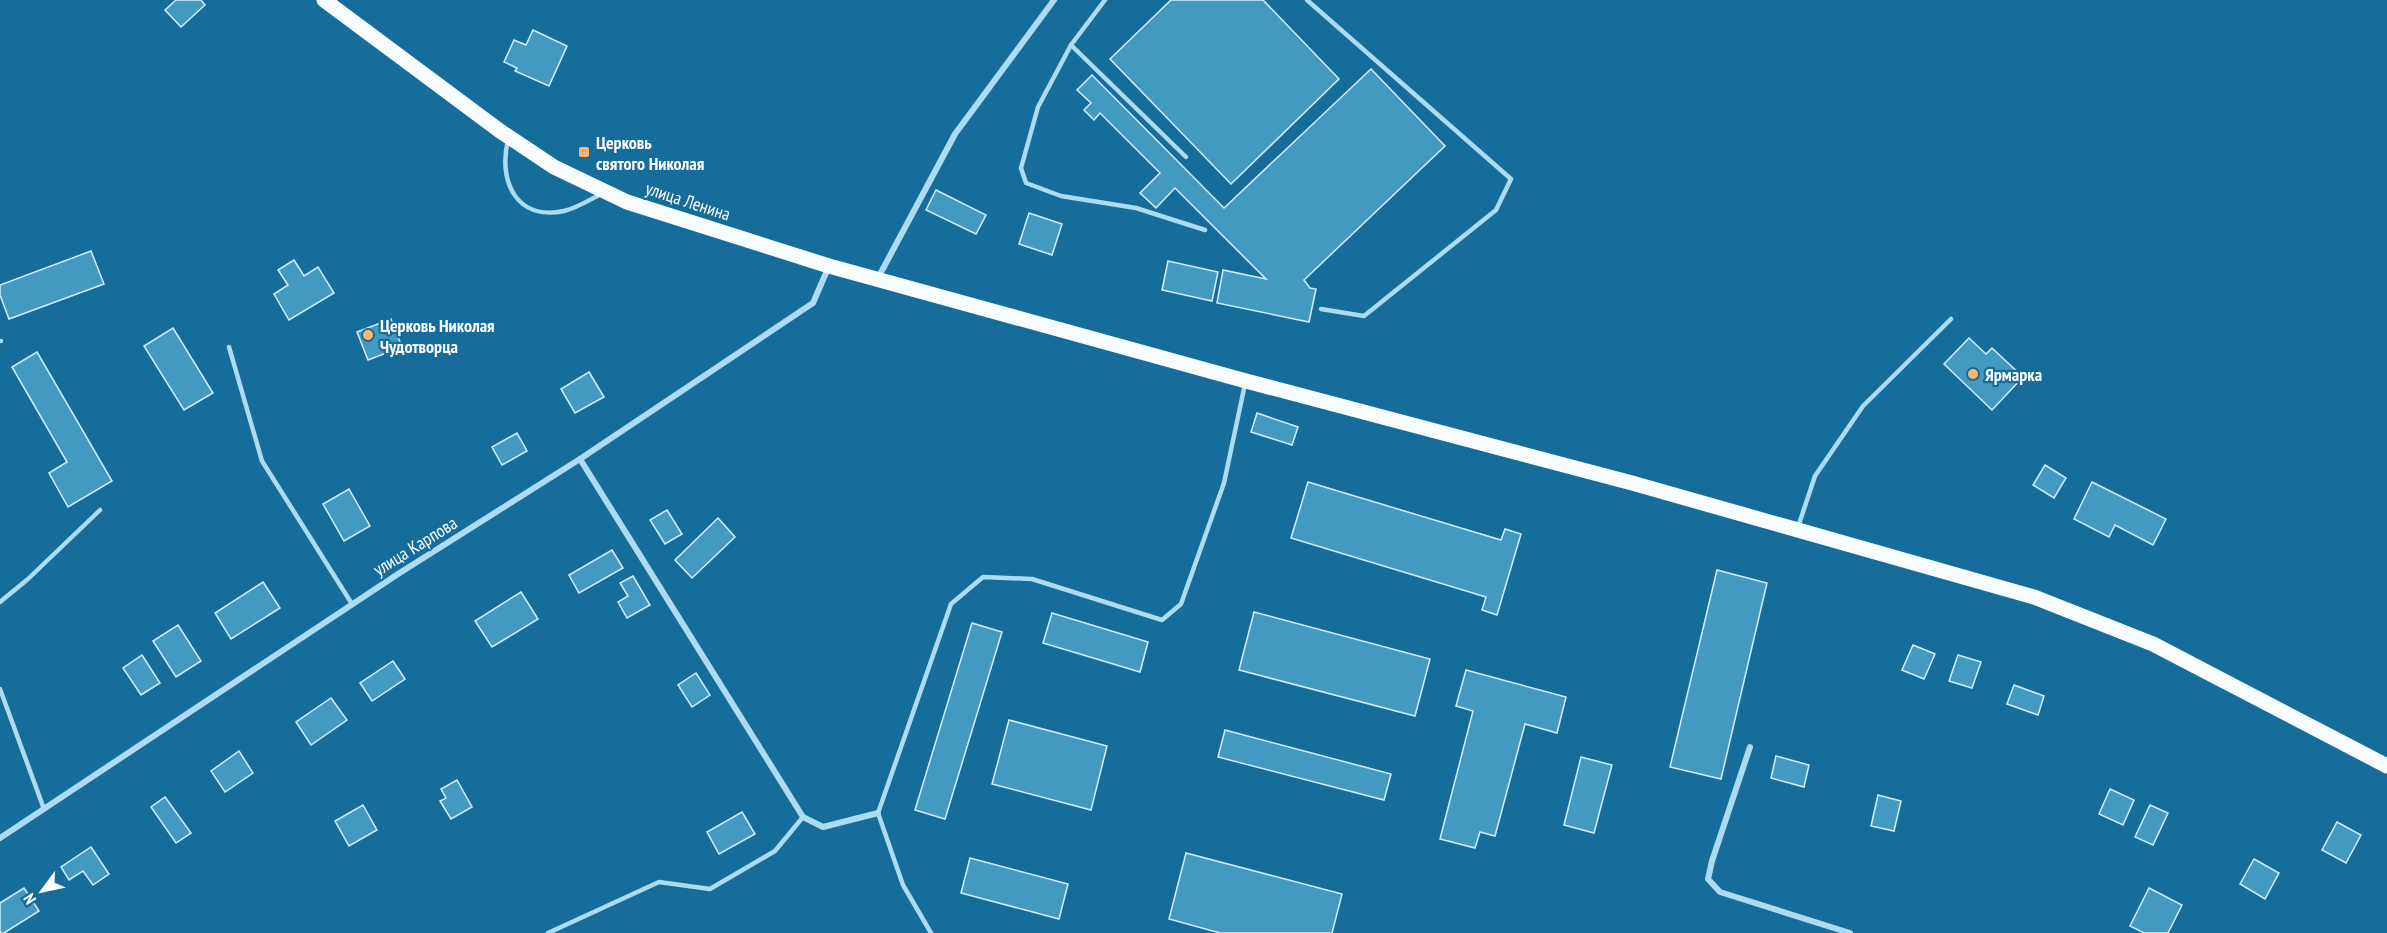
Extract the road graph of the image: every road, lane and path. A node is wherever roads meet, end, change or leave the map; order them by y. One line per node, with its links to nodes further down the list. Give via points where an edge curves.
1 (324, 0): 6 (main road, улица Ленина)
2 (1054, 0): 11 (street, via 955,134)
3 (1105, 0): 5 (lane)
4 (1307, 0): 12 (lane, via 1511,179 1496,210 1364,316)
5 (1071, 45): 7 (lane); 9 (lane, via 1038,107 1021,168 1026,183 1061,196 1136,208)
6 (509, 137): 8 (main road, улица Ленина, via 554,167); 8 (lane, via 504,157 516,200 541,213 566,211)
7 (1186, 157)
8 (606, 192): 10 (main road, улица Ленина)
9 (1205, 230)
10 (829, 266): 11 (main road, улица Ленина); 16 (street, улица Карпова, via 813,303)
11 (878, 278): 15 (main road, улица Ленина)
12 (1320, 309)
13 (1951, 319): 18 (lane, via 1863,406 1815,476)
14 (229, 347): 20 (lane, via 262,461)
15 (1246, 381): 18 (main road, улица Ленина); 25 (lane, via 1224,483 1181,604 1162,620 1032,579 982,577 951,604)
16 (580, 459): 20 (street, улица Карпова); 26 (street)
17 (100, 510): 19 (lane)
18 (1797, 530): 23 (main road, улица Ленина, via 2034,597 2142,640)
19 (0, 602)
20 (352, 604): 24 (street, улица Карпова)
21 (0, 689): 24 (lane)
22 (1750, 747): 30 (street, via 1708,879 1720,892)
23 (2387, 766)
24 (44, 809): 27 (street, улица Карпова)
25 (878, 813): 26 (street, via 823,827); 29 (lane, via 903,885)
26 (803, 817): 28 (lane, via 775,851 710,889 659,882)
27 (0, 838)
28 (548, 933)
29 (932, 933)
30 (1850, 933)

